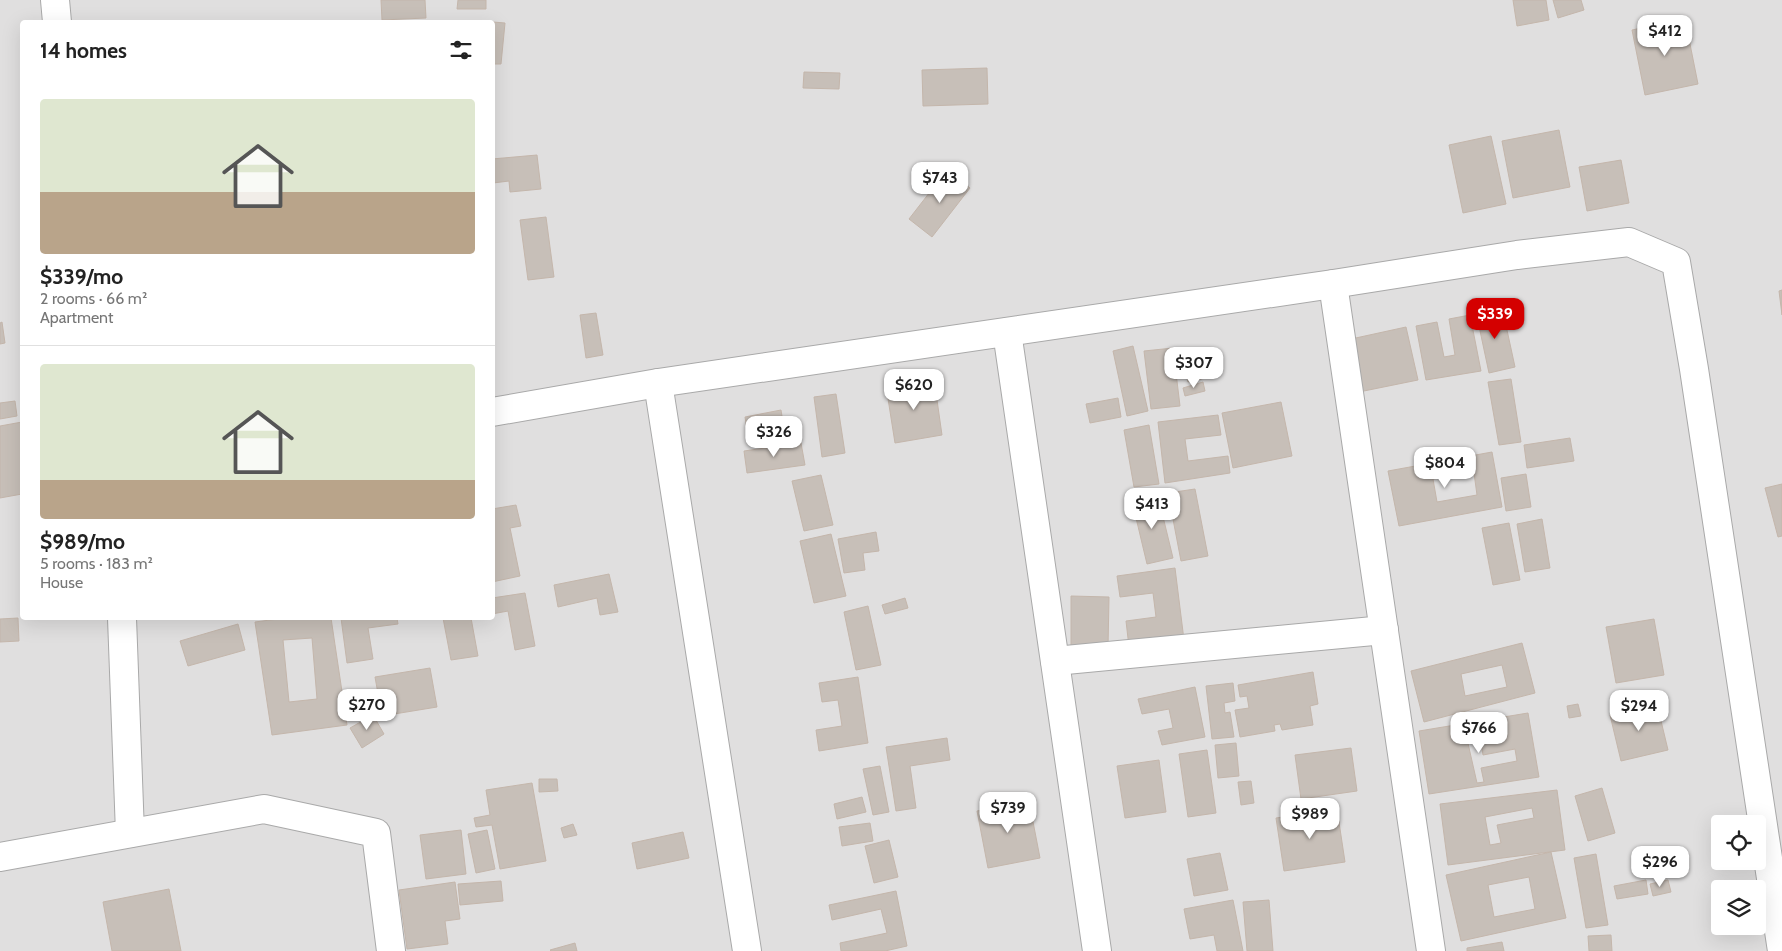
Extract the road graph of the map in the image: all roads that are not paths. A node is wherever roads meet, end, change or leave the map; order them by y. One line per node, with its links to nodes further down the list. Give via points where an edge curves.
1 (55, 0): 2 (street)
2 (57, 20)
3 (1333, 284): 4 (street); 8 (street); 12 (street, via 1517,255 1629,242 1676,262)
4 (1007, 332): 5 (street); 9 (street)
5 (658, 383): 6 (street); 14 (street)
6 (495, 411)
7 (122, 620): 10 (street)
8 (1384, 630): 9 (street); 16 (street)
9 (1055, 661): 15 (street)
10 (130, 833): 11 (street); 13 (street, via 264,809 376,833)
11 (0, 857)
12 (1782, 950)
13 (391, 951)
14 (747, 951)
15 (1097, 951)
16 (1431, 951)

